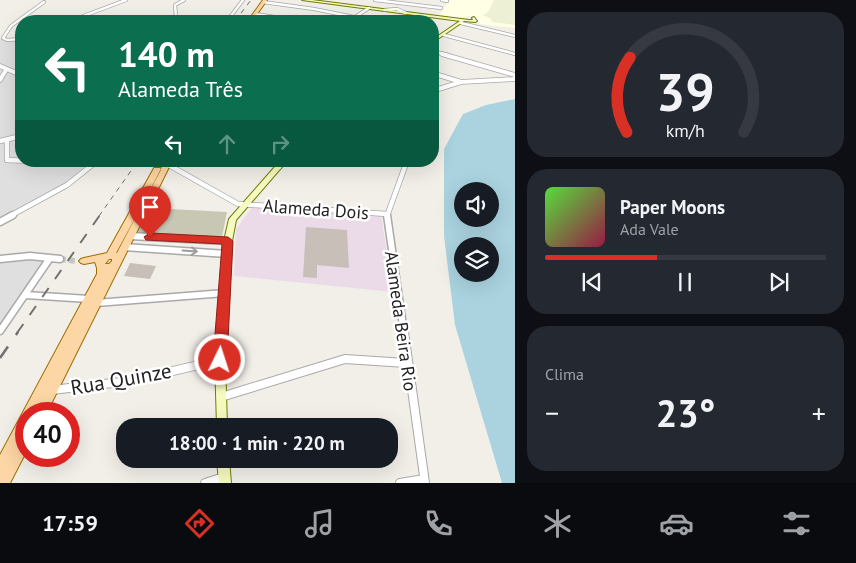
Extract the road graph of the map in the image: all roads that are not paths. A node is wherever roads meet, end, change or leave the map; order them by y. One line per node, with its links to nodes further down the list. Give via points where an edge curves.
1 (126, 0): 18 (street)
2 (184, 0): 19 (street, via 175,5)
3 (243, 0): 20 (street)
4 (304, 0): 11 (street)
5 (375, 0): 10 (street)
6 (442, 0): 7 (street)
7 (447, 0)
8 (263, 1): 16 (main road); 21 (main road); 23 (street)
9 (44, 2): 17 (street)
10 (402, 2): 12 (street); 13 (street)
11 (369, 8): 14 (street); 24 (street)
12 (441, 8)
13 (397, 9): 14 (street); 15 (street)
14 (384, 10): 15 (street)
15 (406, 13): 25 (street)
16 (255, 14): 22 (street)
17 (28, 15)
18 (86, 15)
19 (176, 15)
20 (232, 15)
21 (252, 15)
22 (262, 15)
23 (344, 15)
24 (358, 15)
25 (422, 15)
26 (439, 17): 27 (street)
27 (461, 20): 29 (street); 30 (street)
28 (15, 23): 32 (street, via 7,28 3,38)
29 (444, 35): 31 (street); 34 (street)
30 (515, 36)
31 (439, 38)
32 (15, 39)
33 (439, 54): 38 (street)
34 (515, 54)
35 (0, 66): 36 (street)
36 (6, 70): 37 (street); 41 (street)
37 (15, 73)
38 (515, 74)
39 (439, 75): 42 (street)
40 (515, 79): 42 (street)
41 (0, 80)
42 (461, 82): 43 (street)
43 (441, 88)
44 (15, 138): 45 (street)
45 (8, 140): 46 (street); 47 (street, via 7,160)
46 (0, 141)
47 (15, 162)
48 (88, 167): 56 (street, via 66,184)
49 (163, 167): 65 (main road)
50 (164, 167): 57 (main road)
51 (174, 167): 54 (street, Alameda Dois, via 234,203)
52 (276, 167): 54 (street)
53 (405, 167): 55 (street, Alameda Beira Rio)
54 (245, 204): 55 (street, Alameda Dois); 58 (street, via 233,219)
55 (387, 214): 71 (street, Alameda Beira Rio)
56 (0, 222)
57 (130, 236): 58 (street); 59 (main road)
58 (228, 241): 60 (street)
59 (124, 246): 60 (street, one-way to 60); 65 (main road)
60 (226, 254): 66 (street)
61 (50, 258): 62 (street); 63 (street); 67 (street)
62 (0, 259)
63 (60, 259)
64 (80, 261): 65 (main road)
65 (108, 262): 68 (main road)
66 (225, 293): 68 (street); 70 (street)
67 (26, 295): 68 (street); 69 (street)
68 (92, 301): 72 (main road); 74 (main road)
69 (0, 331)
70 (220, 360): 72 (street, Rua Quinze, via 130,380); 73 (street)
71 (406, 363): 73 (street, via 344,359); 81 (street, Alameda Beira Rio)
72 (52, 390): 75 (main road)
73 (221, 397): 76 (street)
74 (36, 402)
75 (46, 402)
76 (222, 418)
77 (15, 440): 79 (main road)
78 (15, 460): 82 (main road)
79 (0, 469)
80 (224, 480): 83 (street)
81 (424, 481): 84 (street)
82 (3, 483)
83 (205, 483)
84 (400, 483)

